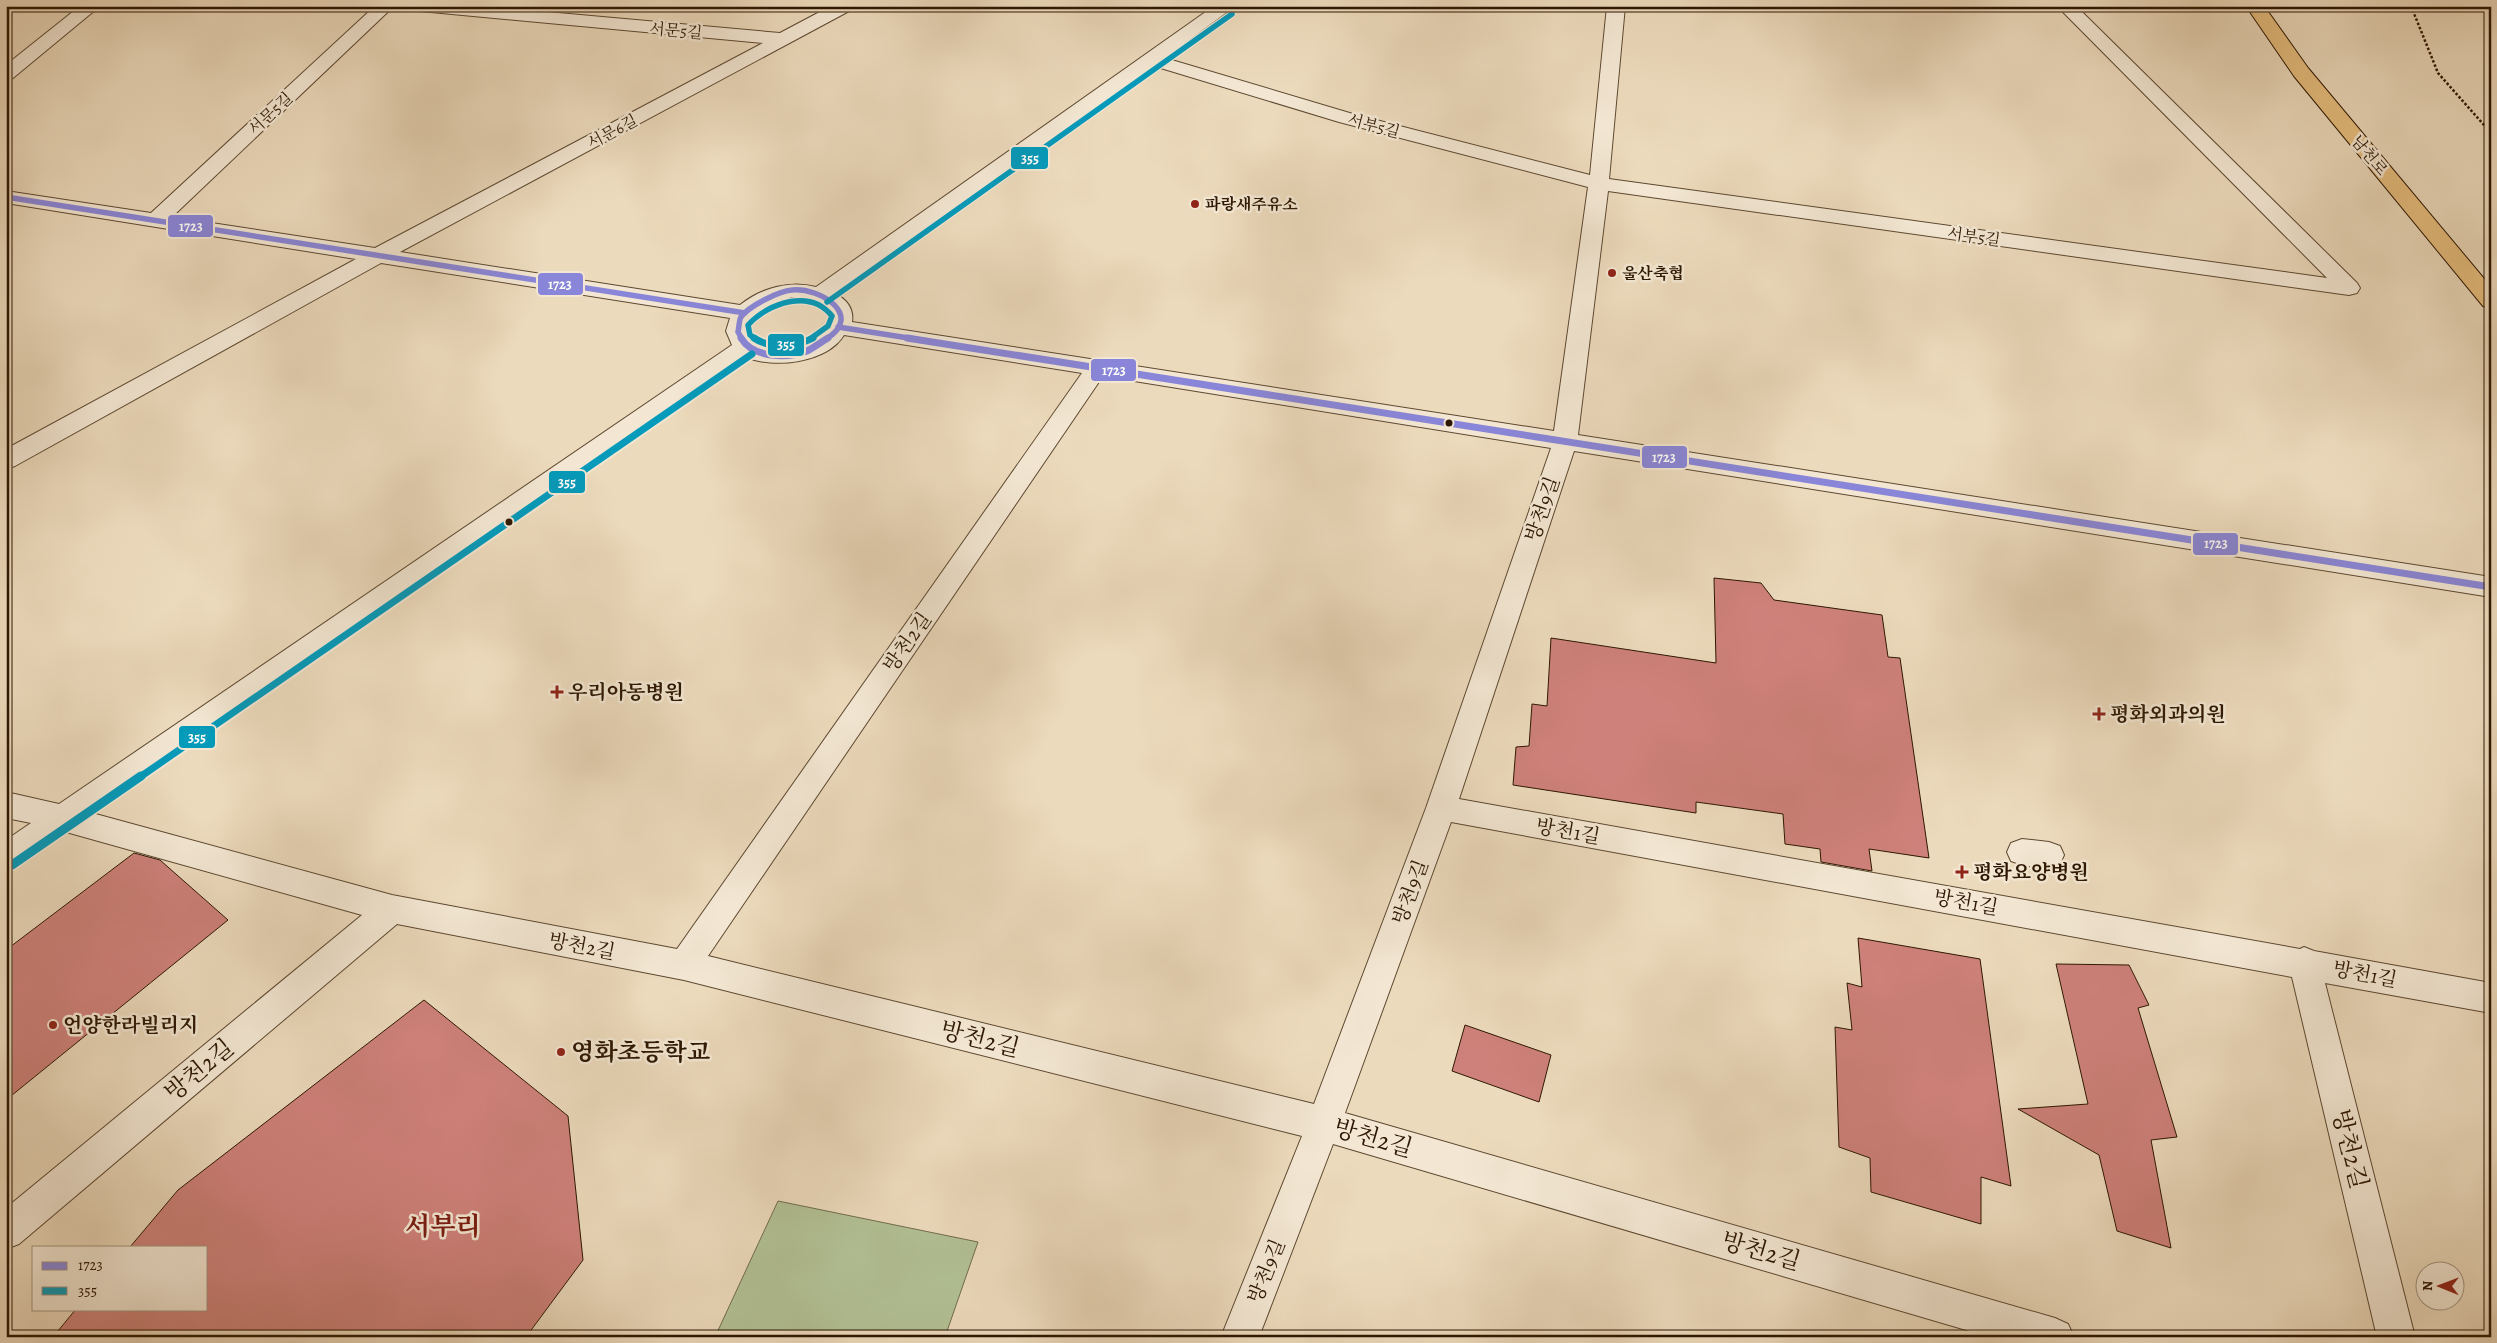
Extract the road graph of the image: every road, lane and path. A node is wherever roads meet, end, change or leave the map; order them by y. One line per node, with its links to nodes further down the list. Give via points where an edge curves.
1 (91, 6): 12 (street)
2 (385, 6): 16 (street, 서문5길)
3 (420, 6): 10 (street, 서문5길)
4 (844, 6): 10 (street, 서문6길)
5 (1226, 6): 11 (street)
6 (1616, 6): 14 (street)
7 (2066, 6): 14 (street, 서부5길, via 2349,288)
8 (2255, 6): 19 (main road, 남천로, via 2301,72)
9 (2411, 6): 13 (path, via 2438,73)
10 (782, 40): 17 (street, 서문6길)
11 (1150, 59): 14 (street, 서부5길, via 1346,118); 18 (street)
12 (6, 74)
13 (2491, 133)
14 (1599, 184): 24 (street)
15 (6, 196): 16 (street)
16 (156, 220): 17 (street)
17 (379, 255): 20 (street); 25 (street, 서문6길)
18 (821, 294): 20 (street, via 809,290 774,294 759,300); 21 (street, via 835,302 841,311)
19 (2491, 300)
20 (744, 312): 22 (street, via 737,332)
21 (838, 327): 22 (street, via 826,342 796,355 764,355); 23 (street)
22 (746, 346): 29 (street)
23 (1097, 368): 24 (street); 33 (street, 방천2길)
24 (1565, 442): 26 (street); 28 (street, 방천9길)
25 (6, 460)
26 (2491, 587)
27 (6, 805): 29 (street, 방천2길)
28 (1442, 808): 32 (street, 방천1길); 35 (street, 방천9길)
29 (62, 818): 30 (street); 31 (street, 방천2길)
30 (6, 857)
31 (392, 909): 33 (street, 방천2길); 36 (street, 방천2길)
32 (2304, 962): 34 (street, 방천1길); 39 (street, 방천2길)
33 (684, 965): 35 (street, 방천2길)
34 (2491, 998)
35 (1324, 1124): 37 (street, 방천9길); 38 (street, 방천2길)
36 (6, 1232)
37 (1240, 1337)
38 (2054, 1337)
39 (2396, 1337)

